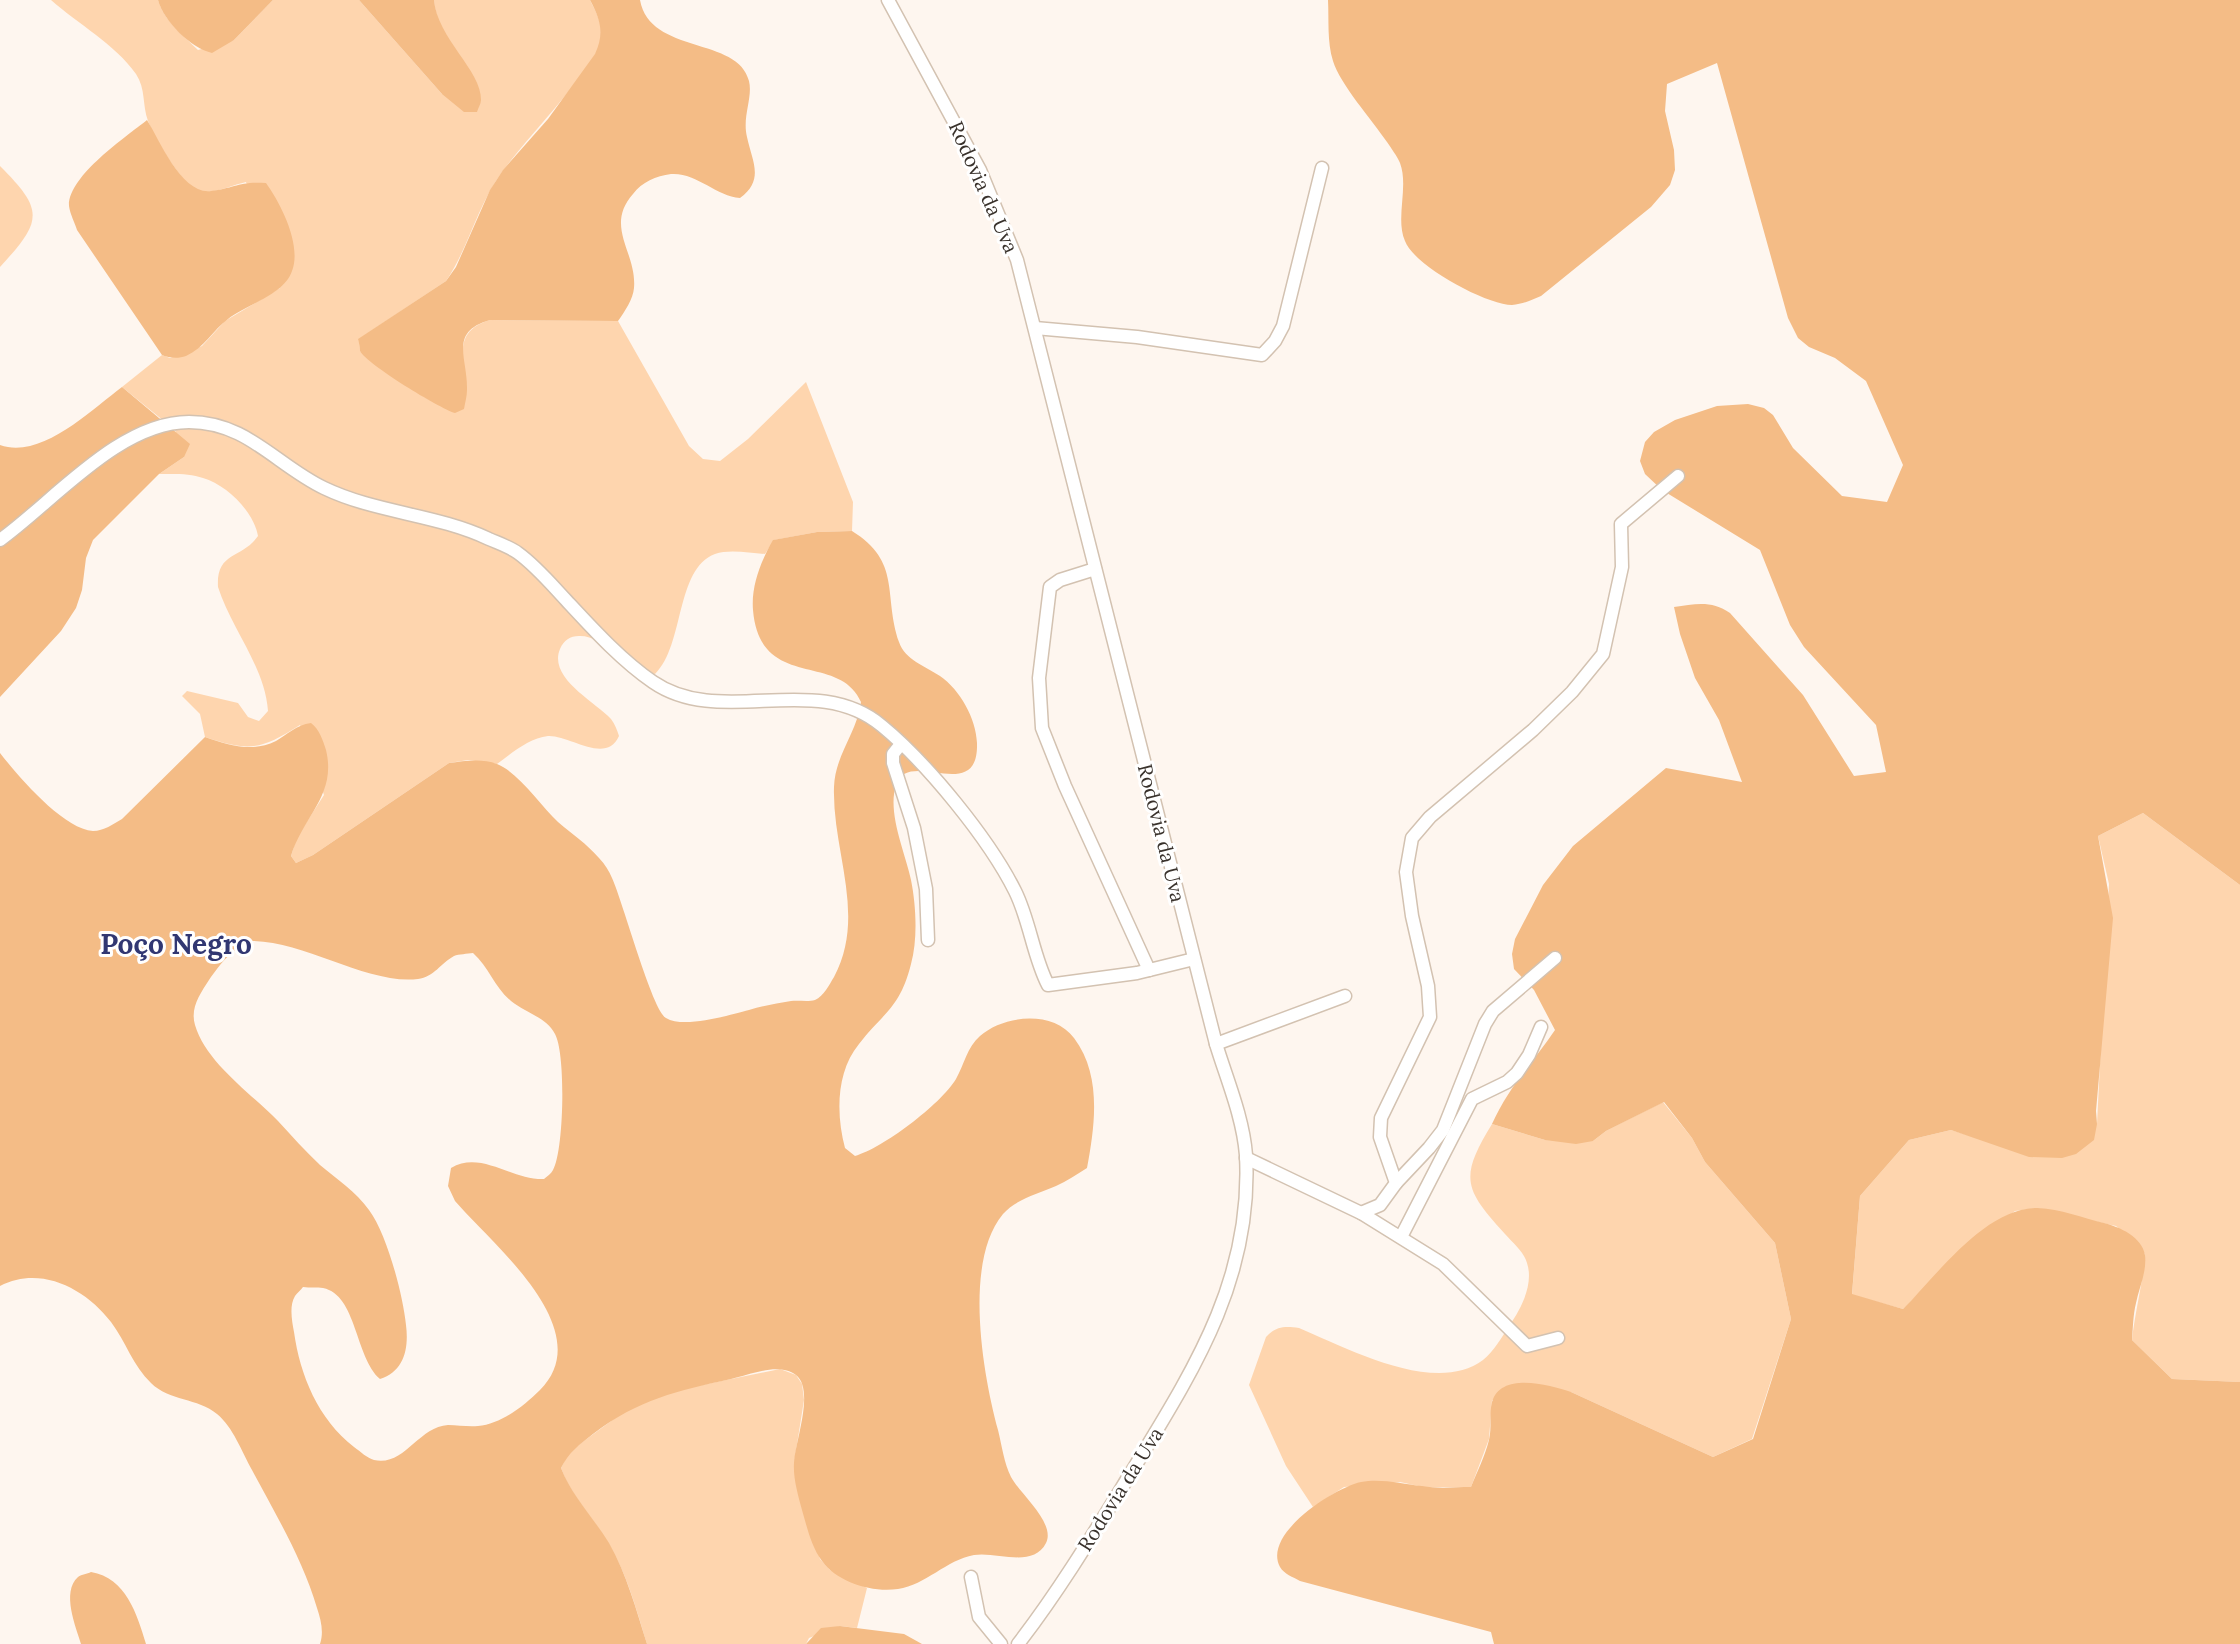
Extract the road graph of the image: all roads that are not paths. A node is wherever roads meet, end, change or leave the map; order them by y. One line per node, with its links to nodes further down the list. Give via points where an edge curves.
1 (888, 0): 3 (street, Rodovia da Uva, via 991,194 1014,250)
2 (1322, 168): 3 (street, via 1286,318 1262,355)
3 (1035, 328): 6 (street, Rodovia da Uva)
4 (1678, 476): 16 (street, via 1621,524 1622,567 1608,639 1596,664 1533,730 1412,838 1406,872 1430,1017 1381,1118 1380,1137)
5 (0, 540): 7 (street, via 74,476 124,444 156,427 215,424 251,439 327,489 451,525 516,551 626,659 681,697 830,701 868,716)
6 (1095, 569): 10 (street, Rodovia da Uva); 11 (street, via 1050,587 1039,712 1065,786)
7 (901, 744): 8 (street, via 893,763 914,828 926,889); 11 (street, via 1003,869 1023,909 1048,985)
8 (928, 940)
9 (1555, 958): 16 (street, via 1493,1011 1443,1130)
10 (1194, 959): 11 (street); 14 (street, Rodovia da Uva)
11 (1149, 970)
12 (1345, 996): 14 (street)
13 (1541, 1027): 18 (street, via 1517,1073 1472,1099)
14 (1216, 1044): 15 (street, Rodovia da Uva)
15 (1246, 1158): 17 (street); 22 (street, Rodovia da Uva, via 1244,1220 1234,1270 1205,1345 1114,1501)
16 (1396, 1183): 17 (street, via 1380,1205)
17 (1361, 1213): 18 (street)
18 (1401, 1237): 19 (street, via 1443,1264 1527,1346)
19 (1558, 1338)
20 (971, 1577): 21 (street, via 979,1617)
21 (1001, 1644)
22 (1018, 1644)

